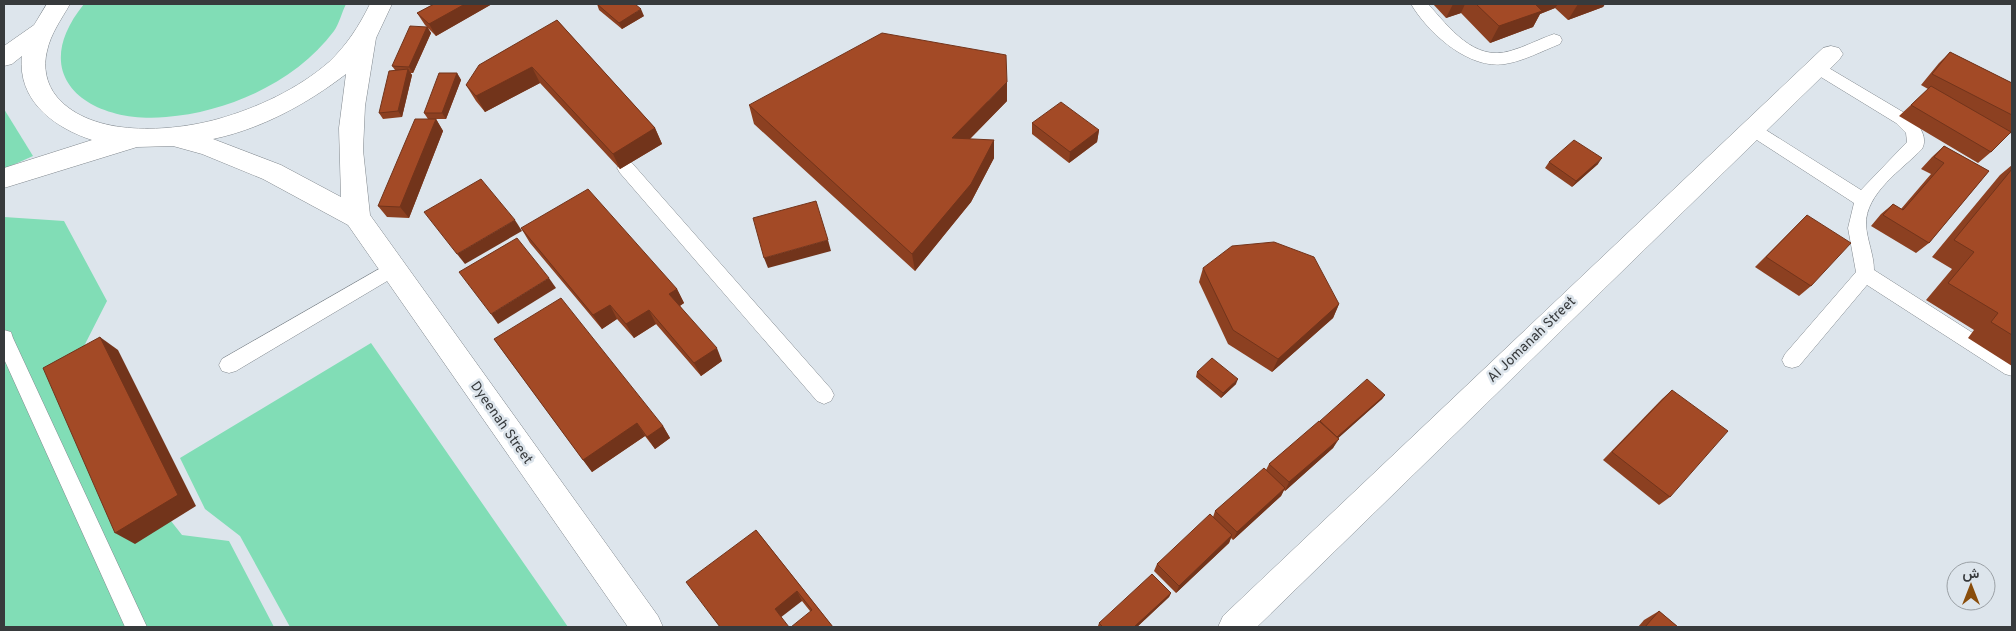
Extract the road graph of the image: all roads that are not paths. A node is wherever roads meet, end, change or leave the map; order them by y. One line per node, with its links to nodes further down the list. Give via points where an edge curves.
1 (59, 4): 4 (street)
2 (380, 4): 5 (street)
3 (1419, 4): 6 (lane, via 1459,46 1480,57 1503,59)
4 (41, 32): 7 (street); 11 (street, via 34,54 34,77 42,97 58,114 81,127 110,136)
5 (366, 35): 10 (street, via 327,75 288,101 214,130); 15 (street, Dyeenah Street, via 356,75 349,128)
6 (1554, 40)
7 (4, 58)
8 (1824, 60): 9 (street, Al Jomanah Street); 14 (lane, via 1902,119 1916,136 1916,144)
9 (1752, 129): 14 (lane); 25 (street, Al Jomanah Street)
10 (175, 137): 11 (street); 15 (street, Dyeenah Street, via 272,172)
11 (143, 139): 13 (street, via 94,149)
12 (626, 168): 22 (lane)
13 (4, 178)
14 (1862, 200): 17 (lane, via 1857,219 1865,253)
15 (356, 218): 16 (street, Dyeenah Street)
16 (392, 269): 20 (lane); 24 (street, Dyeenah Street)
17 (1865, 274): 19 (lane); 21 (lane)
18 (4, 338): 23 (lane)
19 (1792, 360)
20 (229, 365)
21 (2012, 368)
22 (824, 395)
23 (136, 627)
24 (646, 627)
25 (1234, 627)

